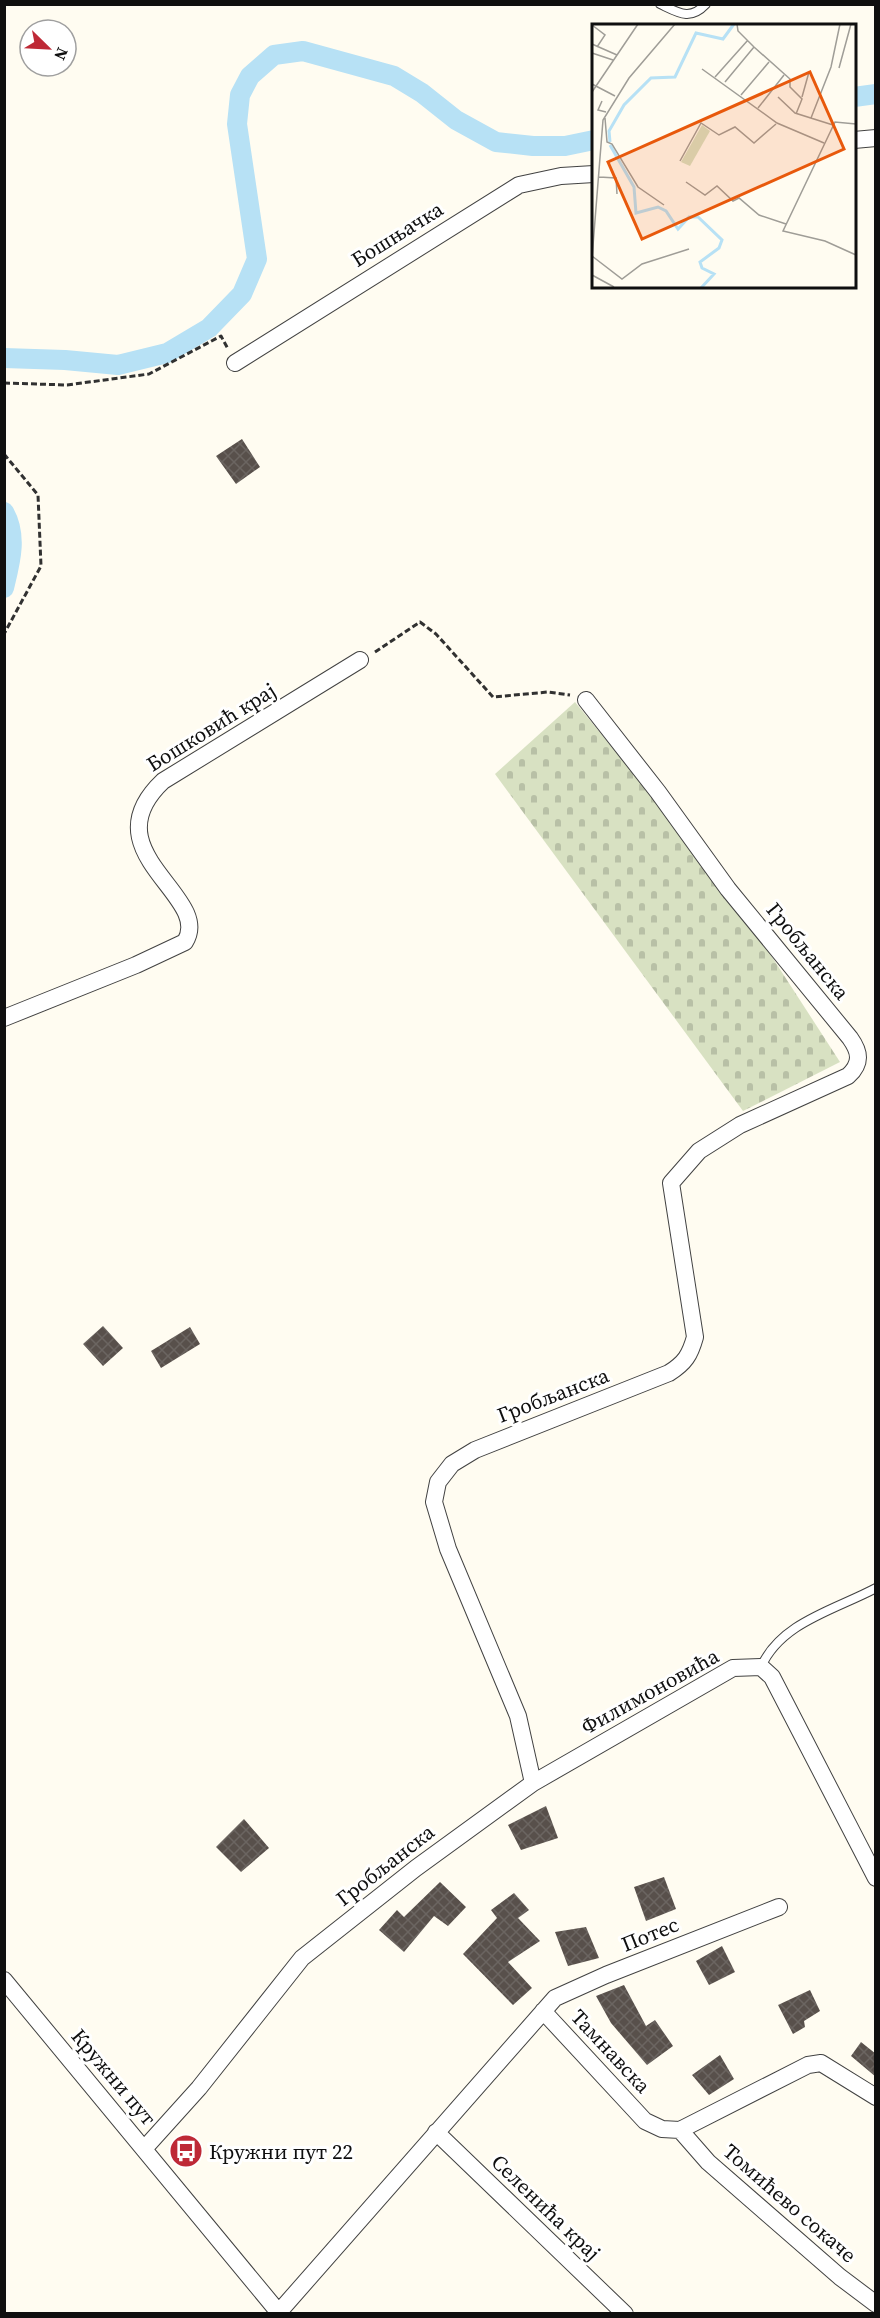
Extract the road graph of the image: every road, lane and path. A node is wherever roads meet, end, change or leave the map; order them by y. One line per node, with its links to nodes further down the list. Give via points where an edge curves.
1 (660, 4): 2 (lane, via 686,15 699,12)
2 (706, 4)
3 (876, 138): 4 (street)
4 (856, 140)
5 (592, 174): 6 (street, Бошњачка, via 519,185)
6 (235, 363): 7 (path, via 221,336 149,374 67,385)
7 (4, 383)
8 (4, 454): 9 (path, via 38,495 41,566)
9 (4, 634)
10 (360, 660): 11 (path, via 420,622 436,634 493,697 548,692); 12 (street, Бошковић крај, via 163,781 149,794 141,810 138,832 147,858 187,913 190,931 185,942)
11 (586, 700): 15 (street, Гробљанска, via 728,889 850,1038 859,1059 848,1076 740,1125 699,1151 671,1183 695,1337 691,1353 682,1364 669,1373 474,1450 452,1464 438,1482 434,1502 448,1549 518,1716)
12 (4, 1018)
13 (876, 1588): 14 (lane, via 787,1634 773,1646)
14 (761, 1667): 15 (street, Филимоновића, via 733,1668); 16 (street, via 772,1677)
15 (533, 1783): 23 (street, Гробљанска, via 303,1958 199,2088)
16 (876, 1878)
17 (779, 1907): 19 (street, Потес, via 571,1990 555,1998)
18 (4, 1980): 23 (street, Кружни пут)
19 (543, 2011): 21 (street, Тамнавска, via 645,2121 662,2129); 22 (street, Тамнавска)
20 (876, 2097): 21 (street, via 821,2063 808,2065)
21 (680, 2130): 24 (street, Томићево сокаче, via 708,2162)
22 (436, 2132): 25 (street, Тамнавска); 26 (street, Селенића крај)
23 (144, 2149): 25 (street, Кружни пут)
24 (876, 2304)
25 (280, 2313)
26 (625, 2313)

